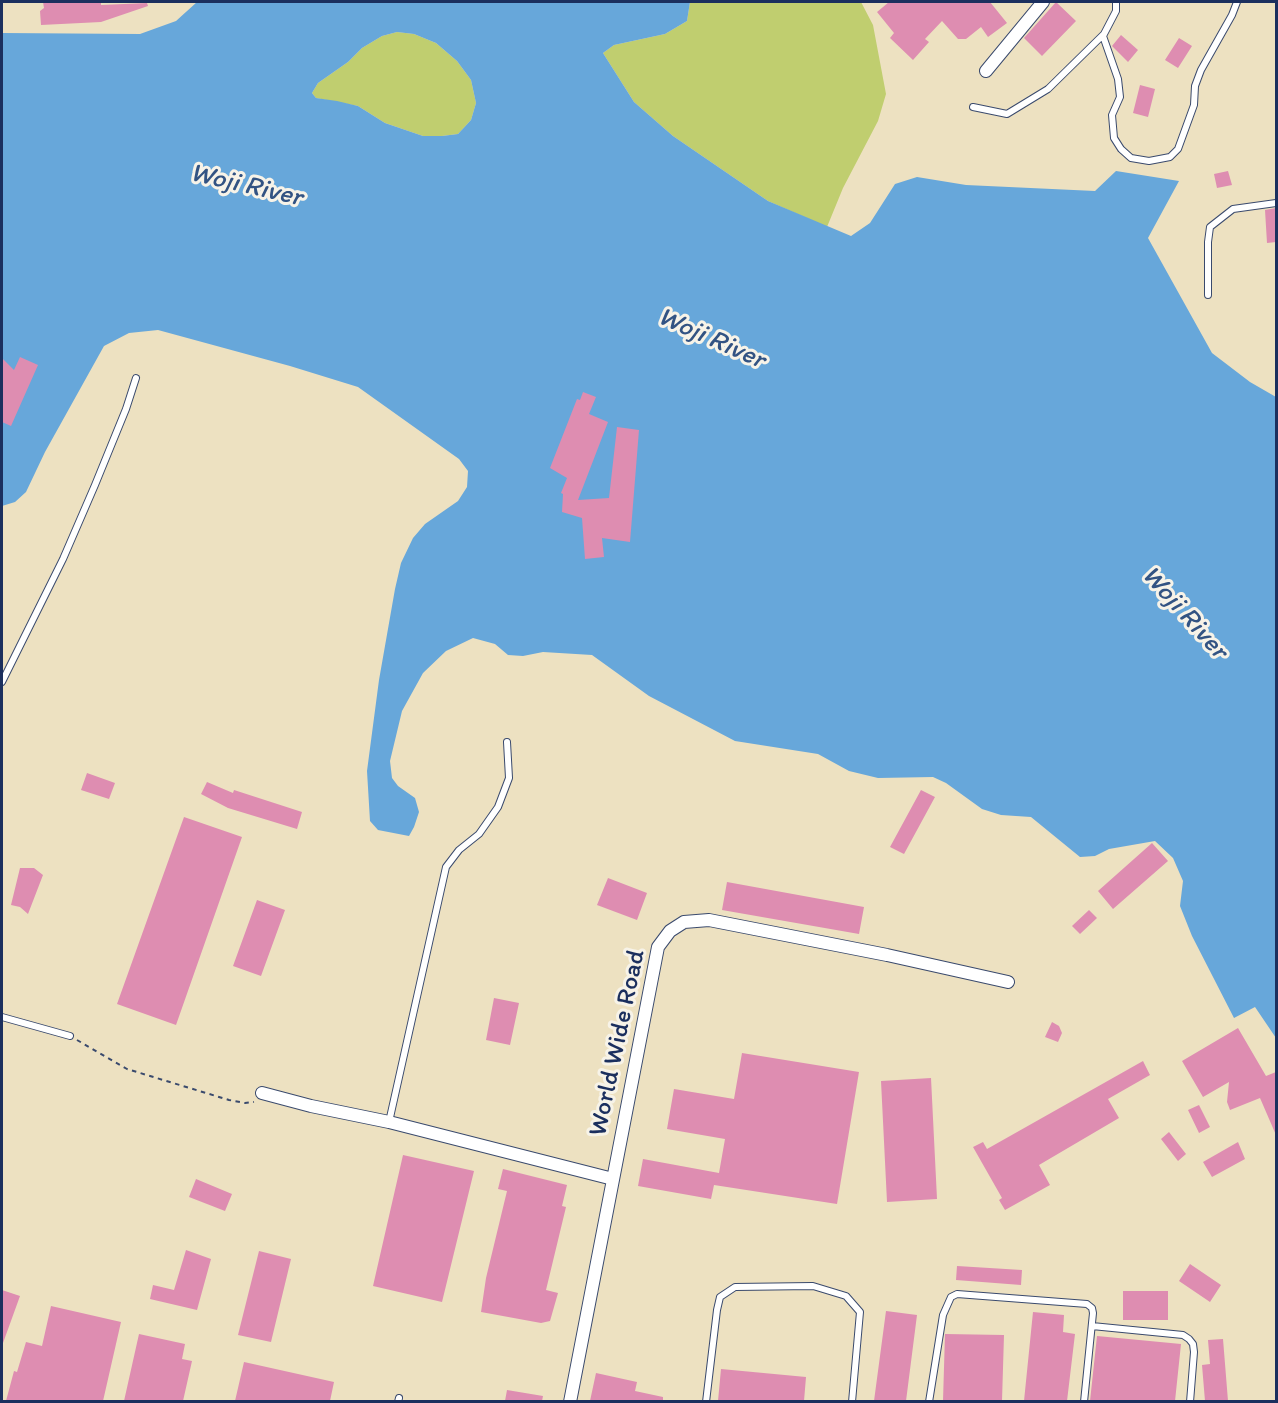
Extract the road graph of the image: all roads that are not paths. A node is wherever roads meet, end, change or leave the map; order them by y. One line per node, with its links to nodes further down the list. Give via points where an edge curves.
1 (1043, 2): 5 (street)
2 (1116, 2): 4 (lane, via 1116,11)
3 (1237, 2): 4 (lane, via 1195,86 1194,105 1178,149 1170,157 1149,161 1131,158 1114,138 1112,115 1120,97)
4 (1103, 36): 6 (lane, via 1048,88 1007,114)
5 (986, 70)
6 (973, 107)
7 (1276, 203): 8 (lane, via 1233,209 1210,227)
8 (1208, 295)
9 (136, 378): 10 (lane, via 63,559)
10 (2, 682)
11 (507, 742): 16 (lane, via 509,778 498,807 479,834 446,867)
12 (1008, 982): 17 (street, World Wide Road, via 709,920 684,922 670,931 658,947)
13 (2, 1017): 14 (lane)
14 (70, 1036)
15 (262, 1094): 16 (street)
16 (389, 1122): 17 (street)
17 (613, 1179): 19 (street, World Wide Road)
18 (1092, 1326): 22 (lane, via 1092,1308 1087,1305 957,1294 951,1297 943,1315); 23 (lane); 24 (lane, via 1183,1335 1189,1339 1194,1352)
19 (570, 1401)
20 (706, 1401): 21 (lane, via 720,1297 735,1287 813,1286 846,1296 860,1312)
21 (852, 1401)
22 (929, 1401)
23 (1084, 1401)
24 (1190, 1401)

